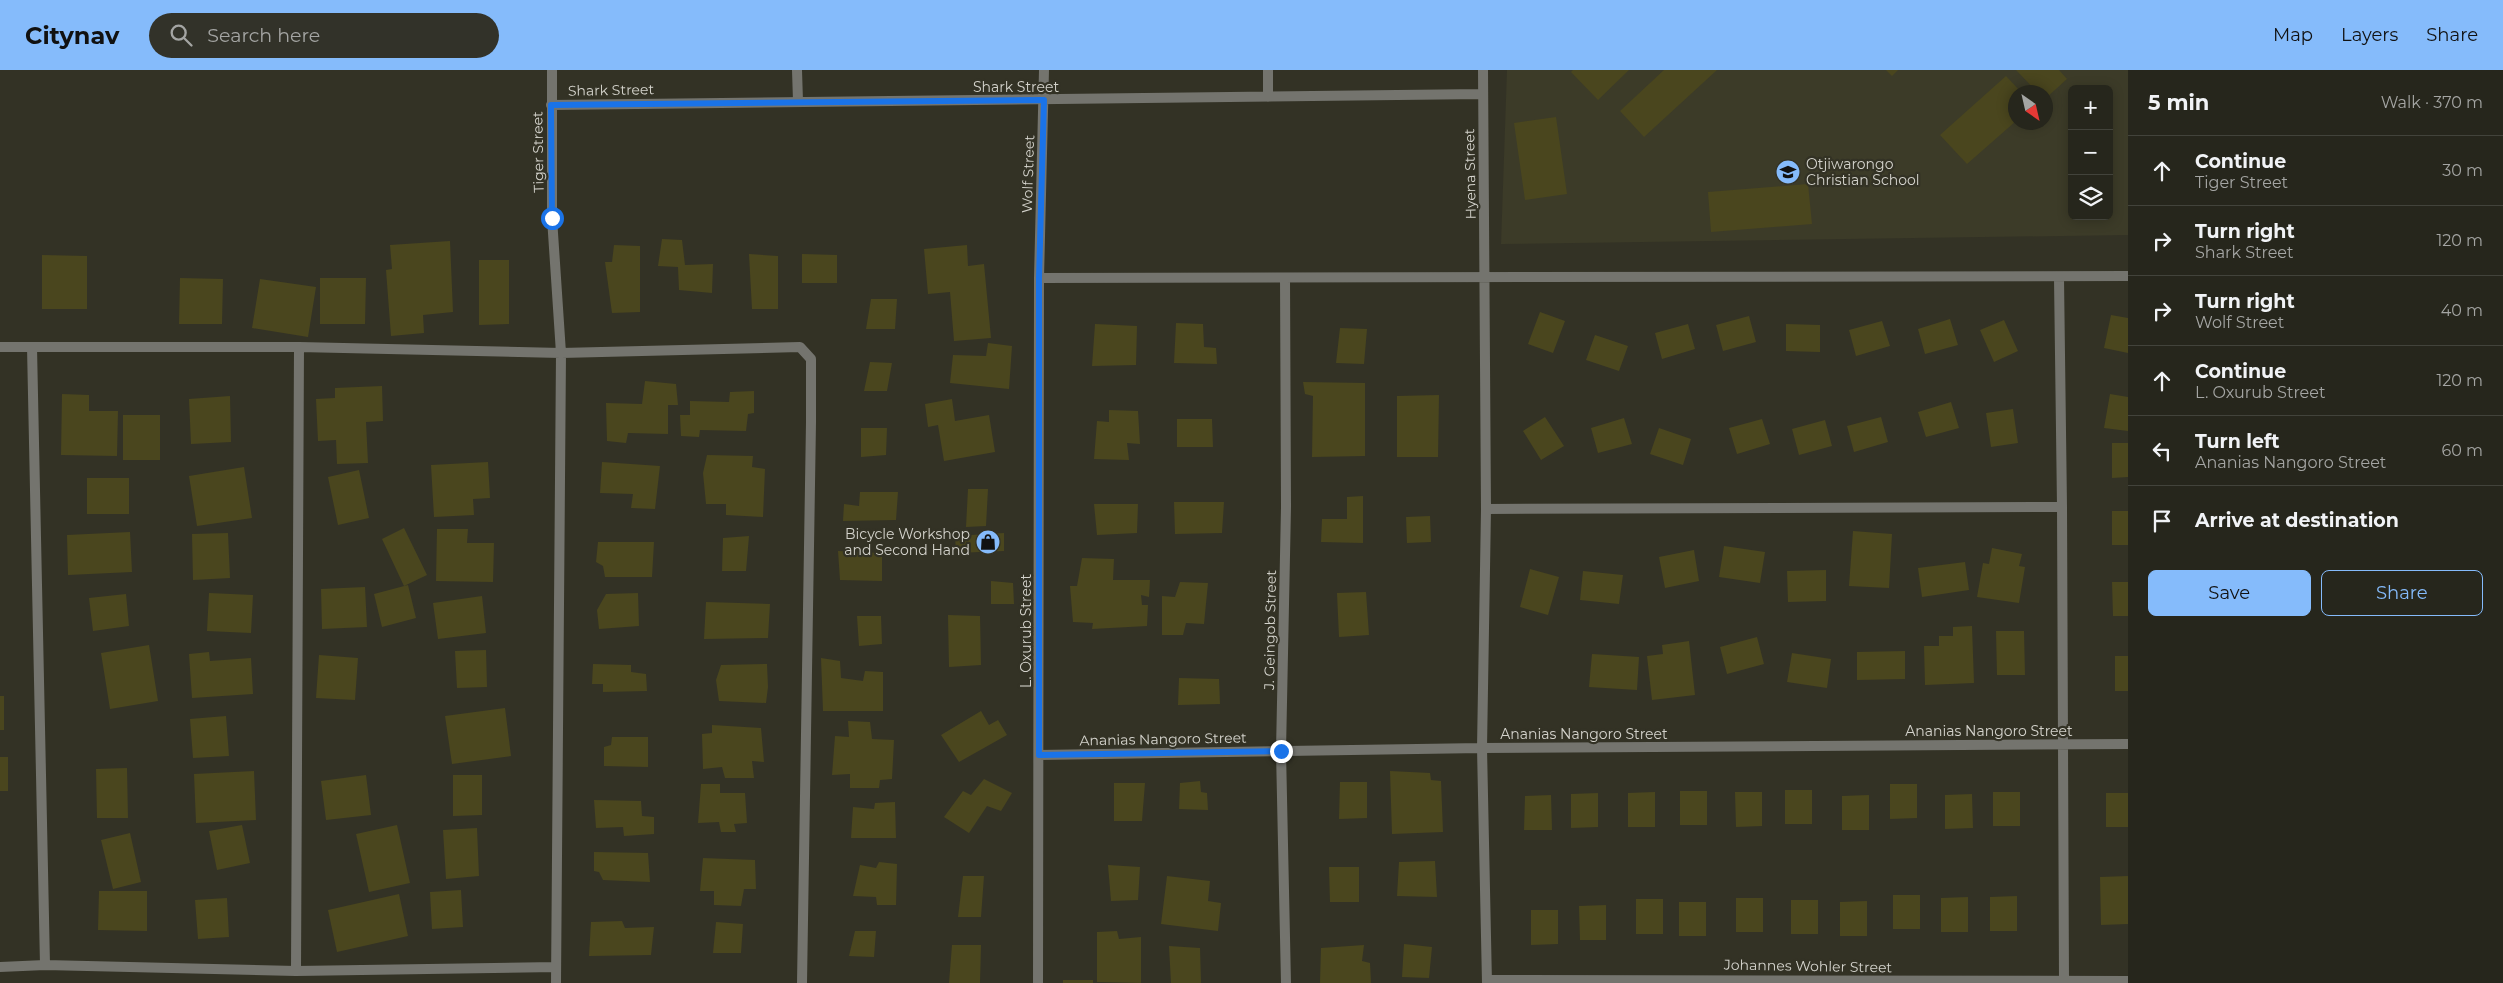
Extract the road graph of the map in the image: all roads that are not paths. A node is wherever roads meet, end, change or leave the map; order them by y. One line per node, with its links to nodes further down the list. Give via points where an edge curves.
1 (552, 70): 10 (street, Tiger Street)
2 (798, 70): 9 (street)
3 (1044, 70): 8 (street, Wolf Street)
4 (1268, 70): 7 (street)
5 (1483, 70): 6 (street, Hyena Street)
6 (1482, 94): 7 (street, Shark Street); 14 (street, Hyena Street)
7 (1268, 97): 8 (street, Shark Street)
8 (1044, 100): 9 (street, Shark Street); 12 (street, Wolf Street)
9 (798, 101): 10 (street, Shark Street)
10 (551, 105): 19 (street, Tiger Street, via 552,218)
11 (2128, 276): 15 (street)
12 (1039, 278): 13 (street); 26 (street, L. Oxurub Street)
13 (1285, 278): 14 (street); 25 (street, J. Geingob Street, via 1286,507)
14 (1486, 278): 15 (street); 21 (street, Hyena Street)
15 (2059, 278): 20 (street)
16 (0, 347): 17 (street)
17 (32, 347): 18 (street); 27 (street)
18 (299, 347): 19 (street); 30 (street)
19 (561, 352): 29 (street, Tiger Street); 37 (street, via 800,347 811,359)
20 (2062, 507): 21 (street); 22 (street)
21 (1486, 509): 24 (street, Hyena Street)
22 (2062, 744): 23 (street, Ananias Nangoro Street); 24 (street, Ananias Nangoro Street); 32 (street)
23 (2128, 744)
24 (1482, 748): 25 (street, Ananias Nangoro Street); 34 (street, Hyena Street)
25 (1281, 751): 26 (street, Ananias Nangoro Street); 39 (street, J. Geingob Street)
26 (1039, 755): 38 (street, L. Oxurub Street)
27 (45, 964): 28 (street); 30 (street)
28 (0, 967)
29 (556, 967): 30 (street); 36 (street, Tiger Street)
30 (296, 971)
31 (1708, 981): 34 (street, Johannes Wohler Street); 35 (street, Johannes Wohler Street)
32 (2064, 981): 33 (street, Johannes Wohler Street); 35 (street, Johannes Wohler Street)
33 (2128, 981)
34 (1487, 982)
35 (1936, 982)
36 (556, 983)
37 (802, 983)
38 (1038, 983)
39 (1286, 983)

